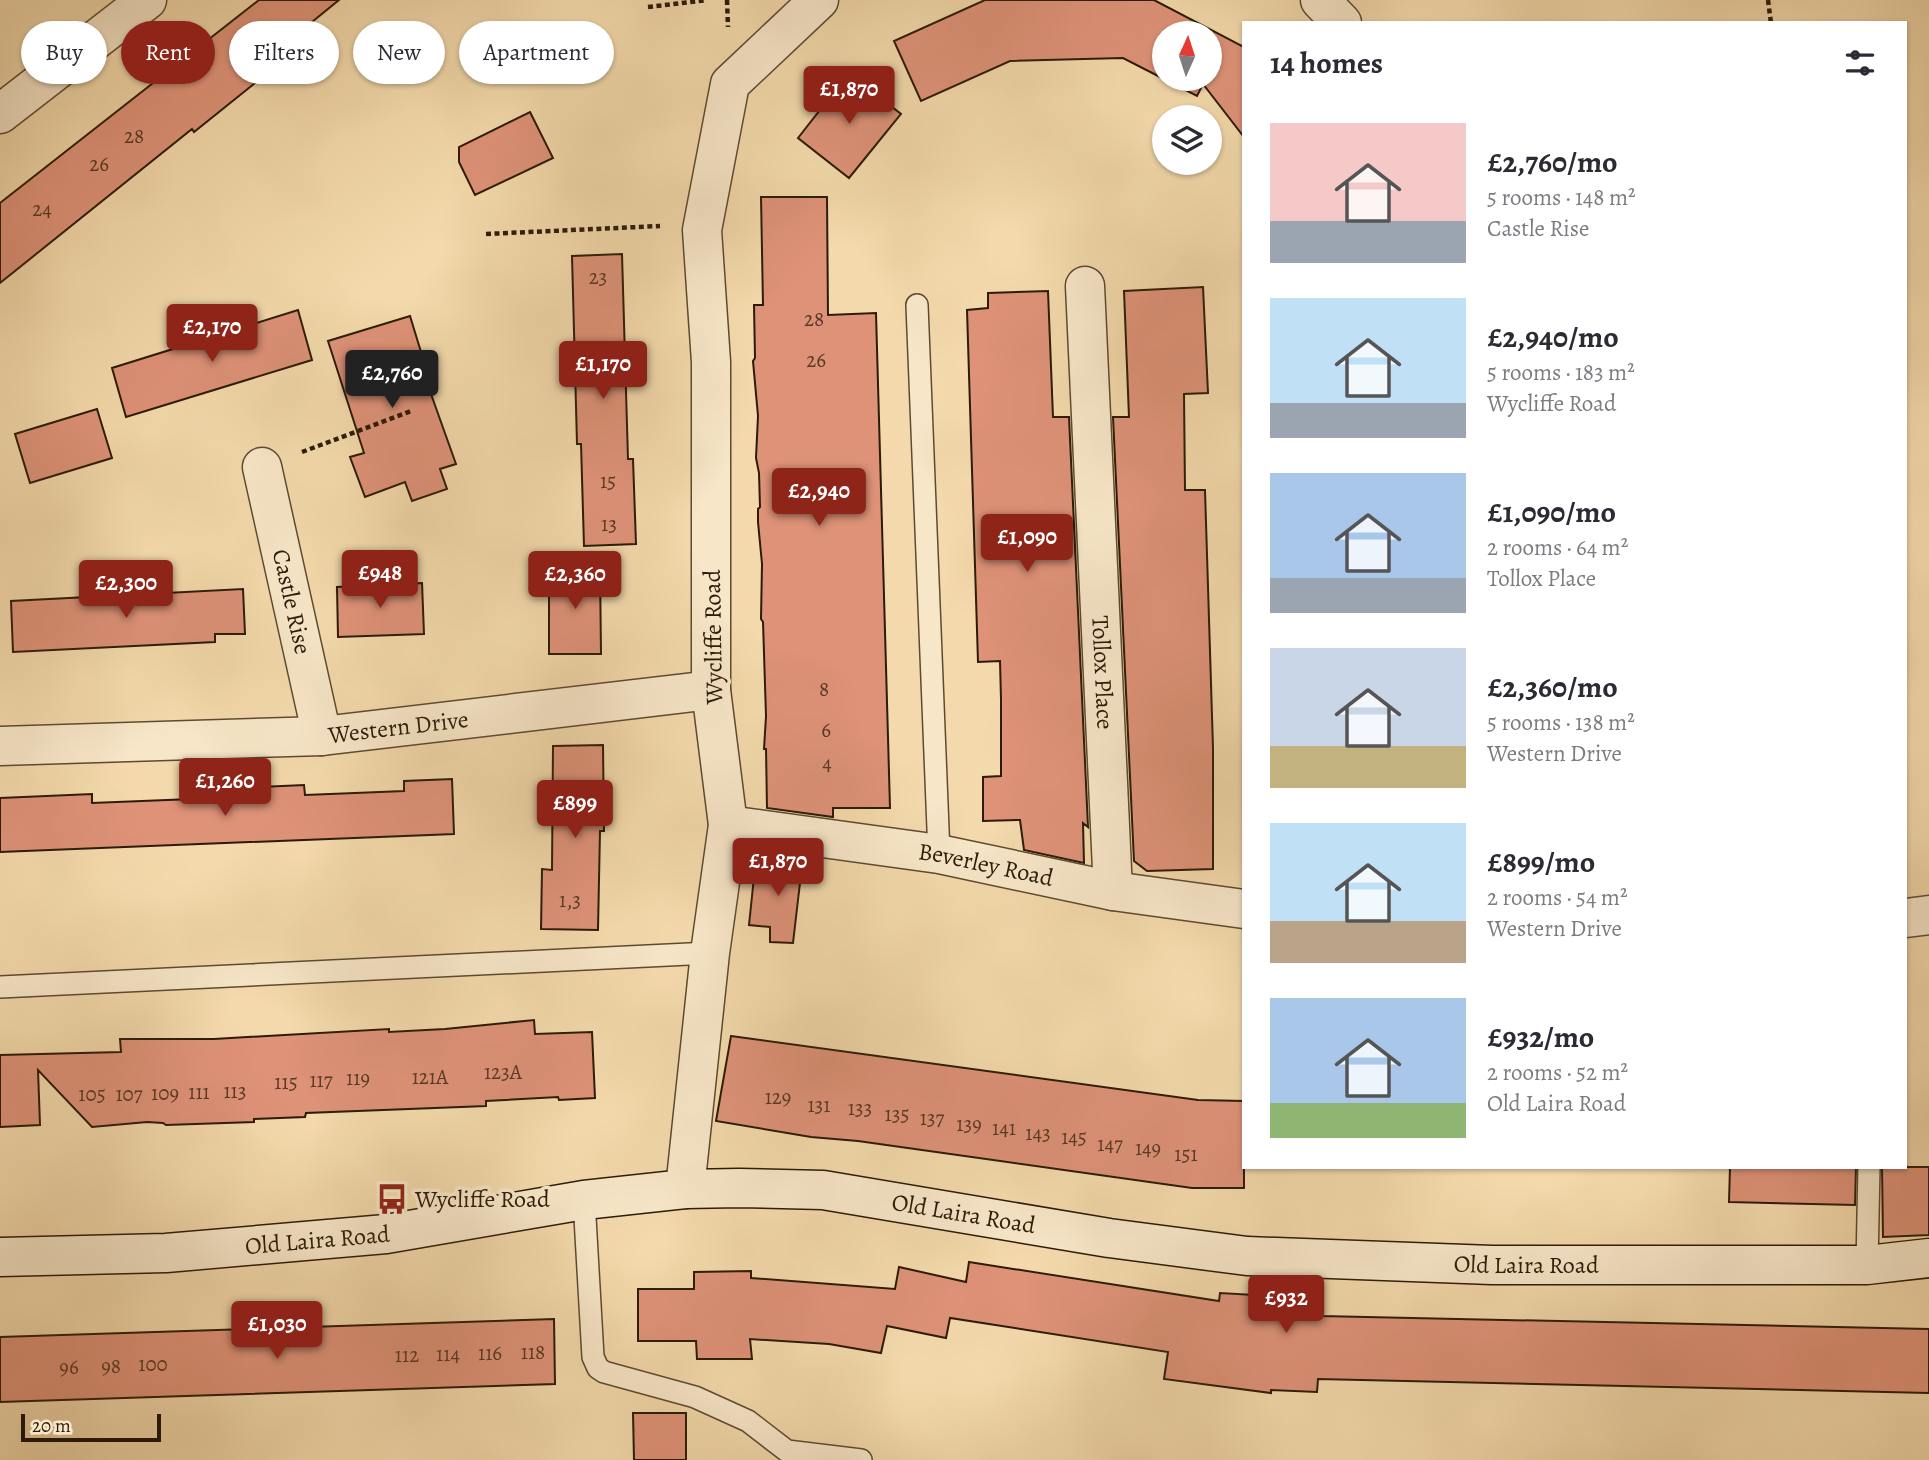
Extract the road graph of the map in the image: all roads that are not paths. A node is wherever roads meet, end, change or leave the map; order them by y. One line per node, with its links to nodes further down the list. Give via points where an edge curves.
1 (148, 0): 5 (street)
2 (819, 0): 9 (street, Wycliffe Road, via 730,84 702,230 711,362)
3 (1320, 0): 4 (street)
4 (1340, 21)
5 (0, 114)
6 (1085, 286): 14 (street, Tollox Place)
7 (918, 305): 13 (lane)
8 (262, 467): 10 (street, Castle Rise)
9 (711, 690): 10 (street, Western Drive); 12 (street, Wycliffe Road)
10 (322, 736): 11 (street, Western Drive)
11 (0, 746)
12 (728, 825): 13 (street, Beverley Road); 18 (street, Wycliffe Road)
13 (939, 854): 14 (street, Beverley Road)
14 (1113, 891): 15 (street, Beverley Road)
15 (1242, 909)
16 (1929, 915): 17 (street)
17 (1907, 918)
18 (710, 953): 19 (lane); 21 (street, Wycliffe Road)
19 (0, 987)
20 (1869, 1169): 25 (lane)
21 (685, 1189): 22 (street, Old Laira Road); 25 (street, Old Laira Road, via 822,1190 1247,1256 1492,1265)
22 (584, 1200): 23 (street, Old Laira Road, via 386,1234 166,1253); 26 (lane, via 593,1357 598,1368 695,1397 748,1421 787,1451)
23 (0, 1257)
24 (1929, 1258): 25 (street, Old Laira Road)
25 (1867, 1265)
26 (861, 1460)

